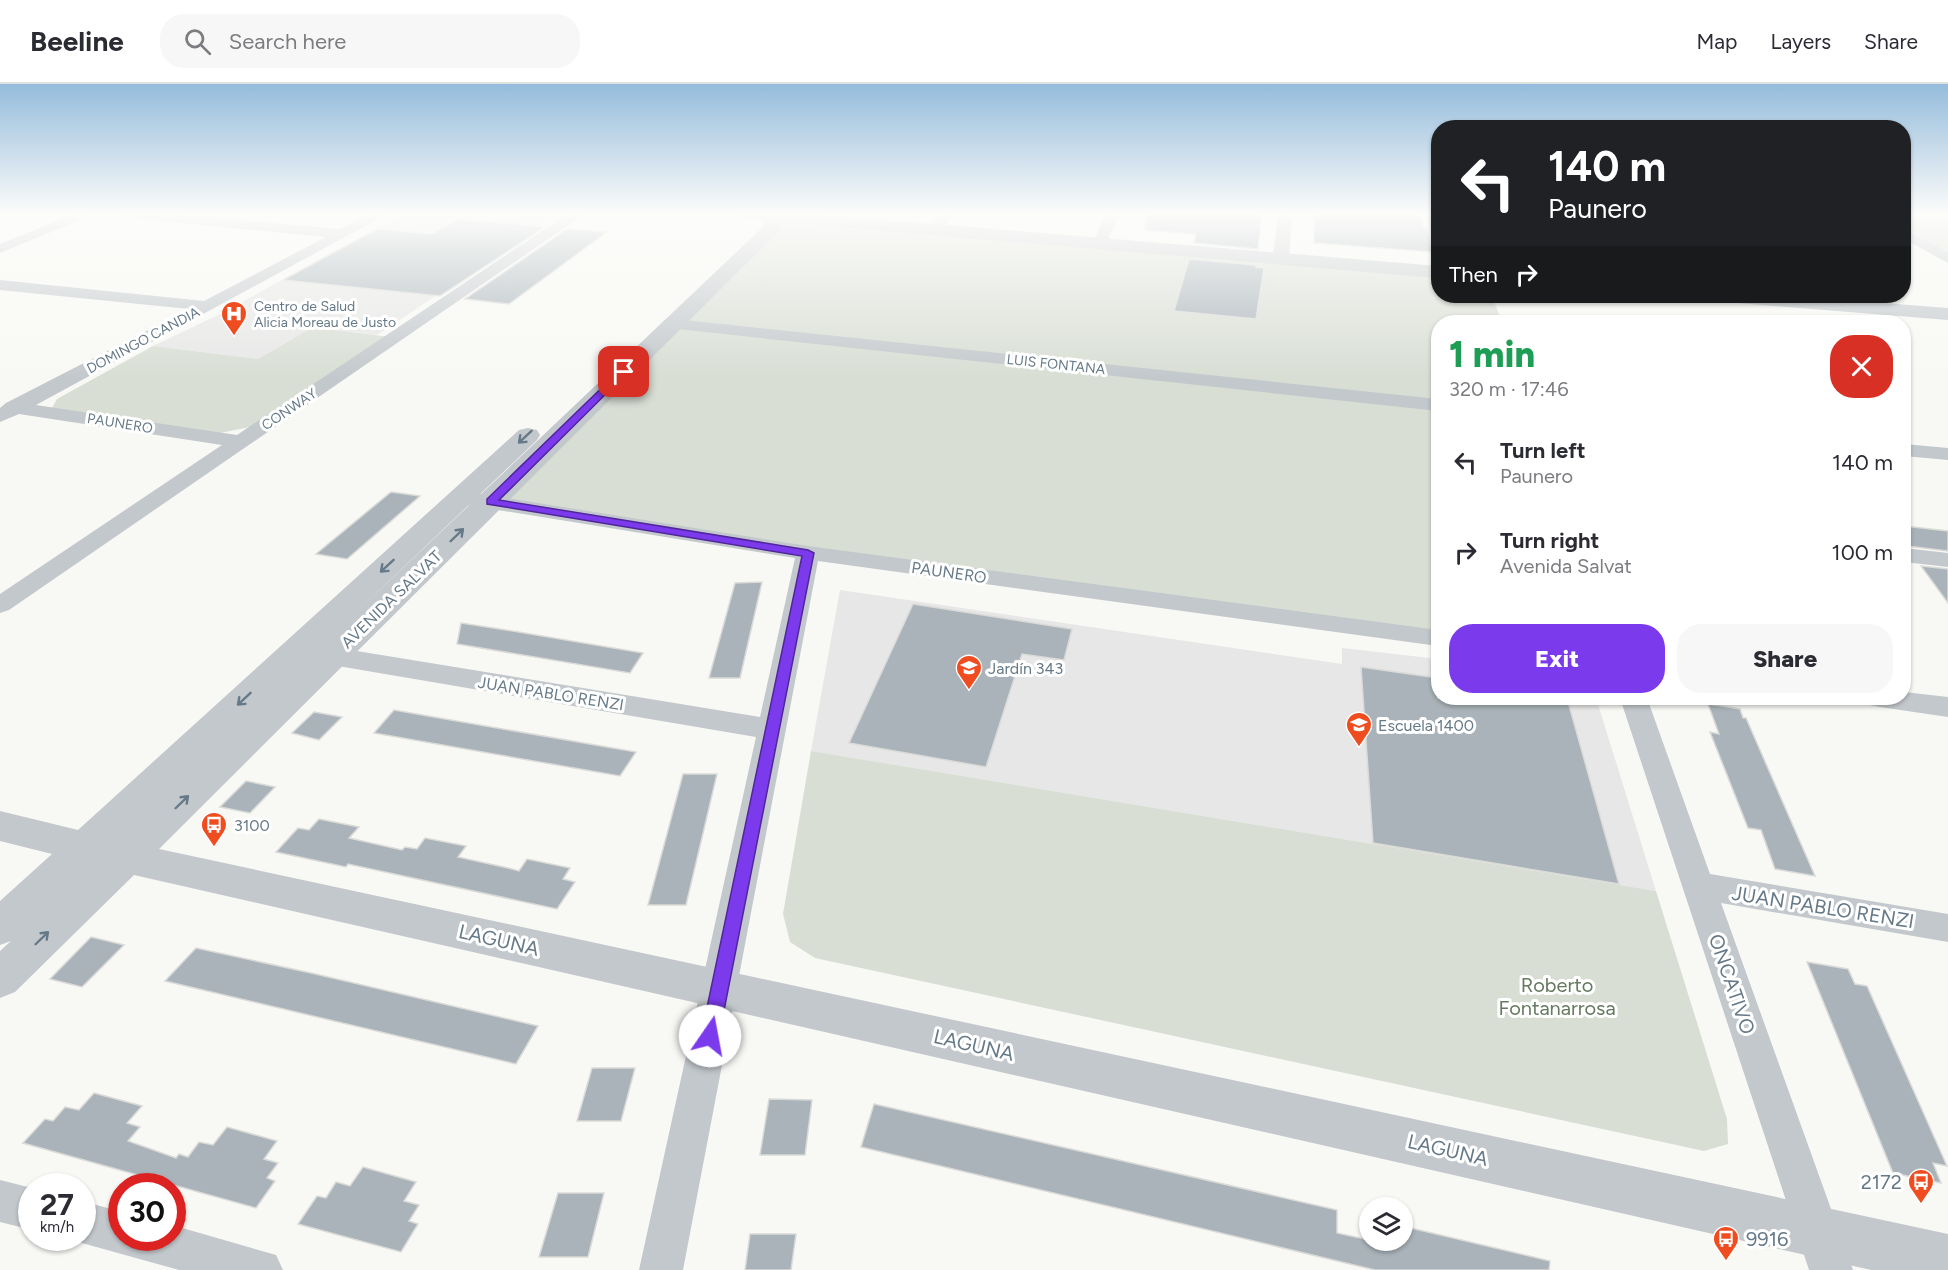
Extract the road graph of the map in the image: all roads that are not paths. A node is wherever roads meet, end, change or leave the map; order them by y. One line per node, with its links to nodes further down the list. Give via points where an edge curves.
1 (279, 268): 9 (street, DOMINGO CANDIA)
2 (497, 268): 16 (street, CONWAY)
3 (706, 268): 13 (street)
4 (730, 268): 11 (street, AVENIDA SALVAT)
5 (1397, 268): 6 (street)
6 (1431, 271)
7 (0, 285): 9 (street)
8 (1817, 303): 10 (street)
9 (207, 306): 14 (street, DOMINGO CANDIA)
10 (1948, 314)
11 (674, 324): 12 (street, LUIS FONTANA); 19 (street, AVENIDA SALVAT)
12 (1431, 404)
13 (556, 408)
14 (5, 409): 16 (street, PAUNERO)
15 (539, 424): 19 (street, AVENIDA SALVAT, one-way to 19)
16 (241, 442): 23 (street, CONWAY)
17 (1911, 451): 18 (street)
18 (1948, 454)
19 (476, 500): 20 (street, PAUNERO); 25 (street, AVENIDA SALVAT, one-way to 19); 31 (street, AVENIDA SALVAT, one-way to 31)
20 (808, 553): 24 (street, PAUNERO); 29 (street)
21 (1911, 556): 22 (street)
22 (1948, 560)
23 (0, 606)
24 (1431, 637)
25 (332, 656): 29 (street, JUAN PABLO RENZI); 31 (street, AVENIDA SALVAT, one-way to 25)
26 (1911, 702): 28 (street)
27 (1635, 705): 32 (street, ONCATIVO)
28 (1948, 707)
29 (771, 729): 36 (street)
30 (0, 826): 31 (street, LAGUNA)
31 (105, 852): 33 (street, AVENIDA SALVAT); 35 (street, AVENIDA SALVAT, one-way to 31); 36 (street, LAGUNA)
32 (1699, 886): 34 (street, JUAN PABLO RENZI); 40 (street, ONCATIVO)
33 (0, 927)
34 (1948, 927)
35 (0, 979)
36 (720, 989): 40 (street, LAGUNA); 43 (street)
37 (0, 1201): 38 (street)
38 (18, 1206)
39 (186, 1250): 42 (street)
40 (1824, 1251): 41 (street, LAGUNA)
41 (1948, 1261)
42 (261, 1270)
43 (661, 1270)

